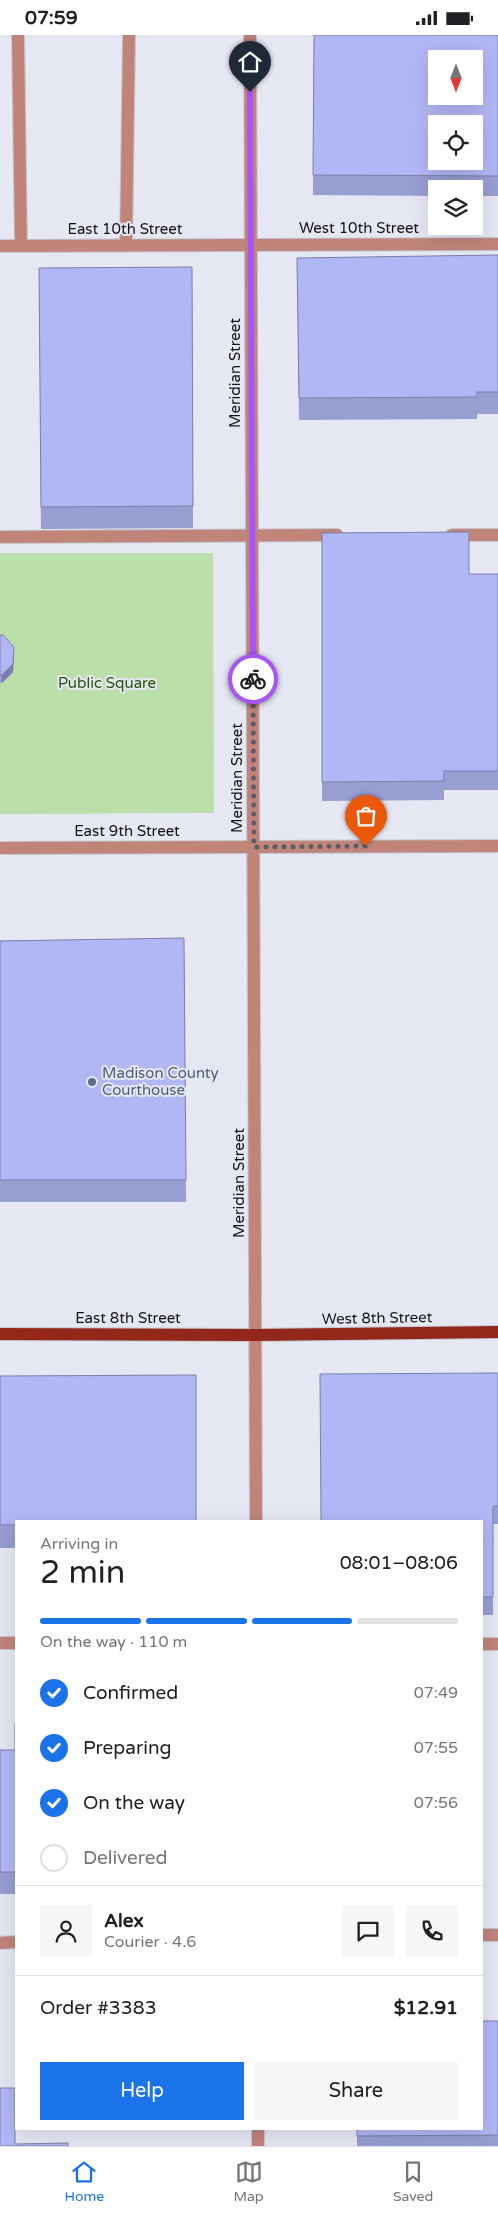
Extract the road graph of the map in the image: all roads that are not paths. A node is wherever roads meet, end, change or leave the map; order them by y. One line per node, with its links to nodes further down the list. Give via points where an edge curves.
1 (18, 35): 8 (street)
2 (128, 35): 5 (street)
3 (250, 35): 6 (street, Meridian Street)
4 (498, 244): 6 (street, West 10th Street)
5 (126, 245): 6 (street, East 10th Street); 8 (street, East 10th Street)
6 (251, 245): 12 (street, Meridian Street)
7 (0, 246): 8 (street, East 10th Street)
8 (21, 246)
9 (350, 535): 12 (street)
10 (439, 535): 11 (street)
11 (498, 535)
12 (252, 536): 13 (street); 15 (street, Meridian Street)
13 (0, 537)
14 (498, 846): 15 (street, East 9th Street)
15 (254, 847): 16 (street, East 9th Street); 19 (street, Meridian Street)
16 (0, 848)
17 (498, 1332): 19 (main road, West 8th Street)
18 (0, 1334): 19 (main road, East 8th Street)
19 (256, 1335): 20 (street, Meridian Street)
20 (256, 1520)
21 (0, 1643): 22 (street)
22 (15, 1643)
23 (483, 1644): 24 (street)
24 (498, 1644)
25 (483, 1935): 26 (street)
26 (498, 1935)
27 (0, 1943): 28 (street)
28 (15, 1943)
29 (258, 2130): 30 (street)
30 (258, 2146)

